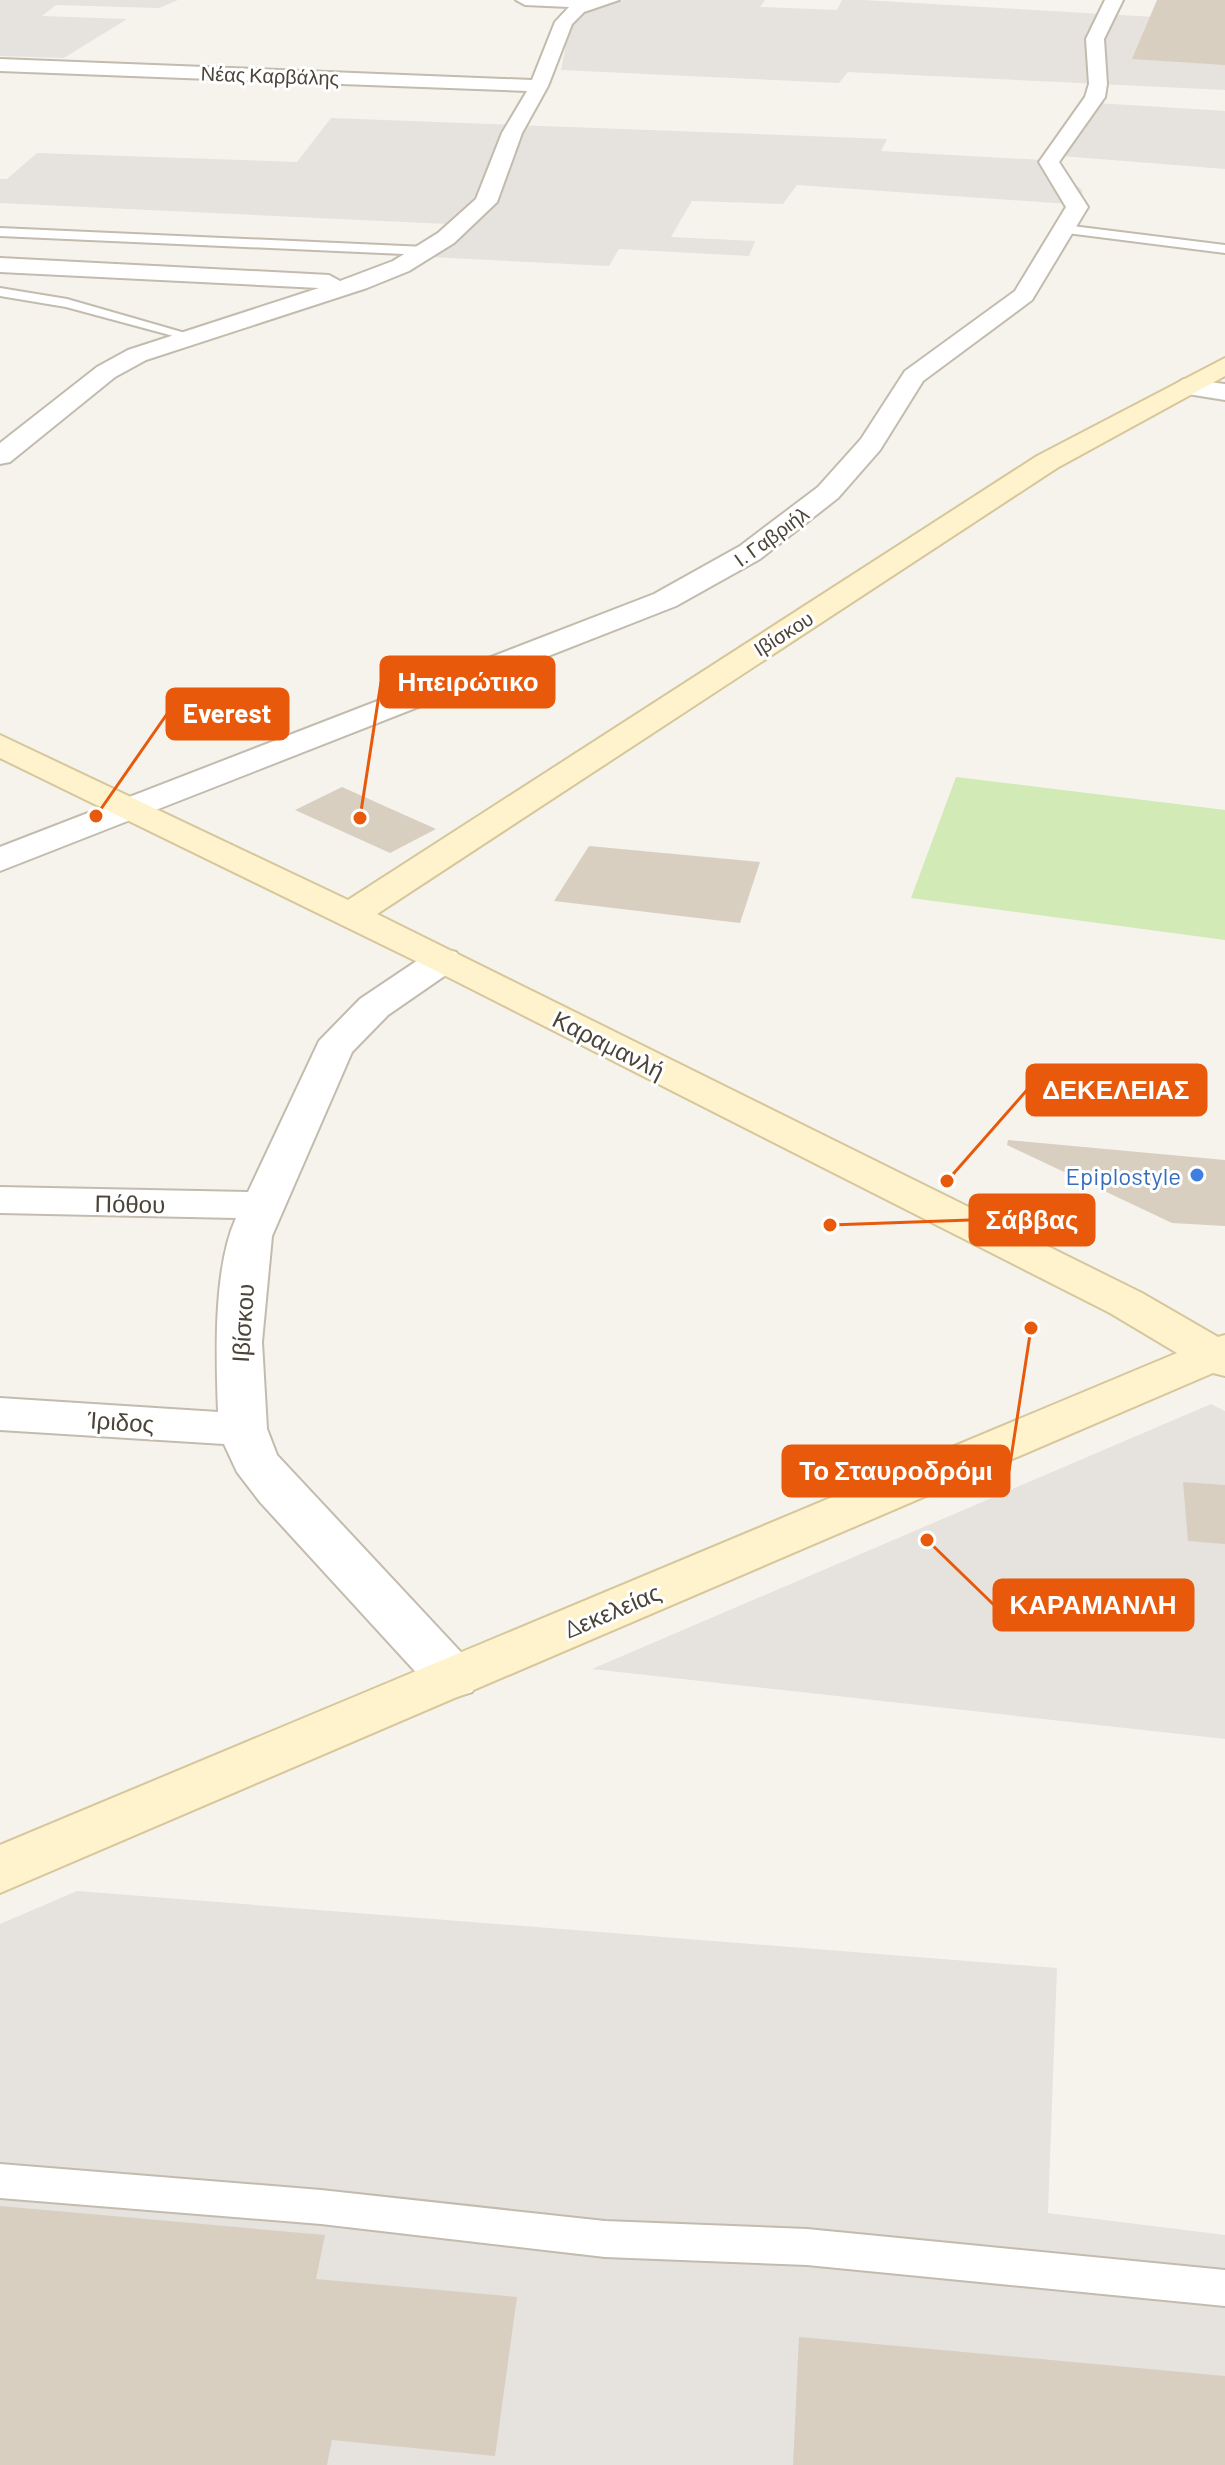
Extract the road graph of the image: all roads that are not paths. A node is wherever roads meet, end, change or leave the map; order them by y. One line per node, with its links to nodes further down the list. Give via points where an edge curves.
1 (525, 0): 3 (street)
2 (1114, 0): 6 (street, Ι. Γαβριήλ, via 1095,39 1095,97 1050,156 1053,172 1076,198 1077,207)
3 (604, 1): 5 (street, via 578,8 564,22)
4 (0, 65): 5 (street, Νέας Καρβάλης)
5 (539, 86): 9 (street, via 512,133 486,202)
6 (1064, 229): 8 (lane); 19 (street, Ι. Γαβριήλ, via 1024,295 901,389 872,443 820,500 718,573 665,600)
7 (0, 232): 9 (lane)
8 (1225, 249)
9 (426, 251): 11 (street)
10 (0, 265): 11 (street)
11 (359, 283): 13 (street)
12 (0, 292): 13 (lane, via 67,303)
13 (192, 337): 17 (street, via 137,355 106,372)
14 (1225, 366): 15 (main road, Ιβίσκου)
15 (1184, 387): 16 (street); 21 (main road, Ιβίσκου, via 1000,492)
16 (1225, 392)
17 (0, 456)
18 (0, 745): 19 (main road, Καραμανλή)
19 (134, 810): 20 (street, Ι. Γαβριήλ); 21 (main road, Καραμανλή)
20 (0, 860)
21 (350, 915): 22 (main road, Καραμανλή)
22 (443, 960): 24 (street, Ιβίσκου, via 374,1007 333,1049); 25 (main road, Καραμανλή)
23 (0, 1200): 24 (street, Πόθου)
24 (261, 1205): 27 (street, Ιβίσκου, via 250,1236 240,1327)
25 (1222, 1355): 28 (main road, Δεκελείας)
26 (0, 1414): 27 (street, Ίριδος)
27 (243, 1429): 28 (street, Ιβίσκου, via 254,1460 278,1490)
28 (453, 1678): 29 (main road, Δεκελείας)
29 (0, 1870)
30 (0, 2181): 31 (lane, via 321,2207 605,2239 807,2247)
31 (1225, 2288)

